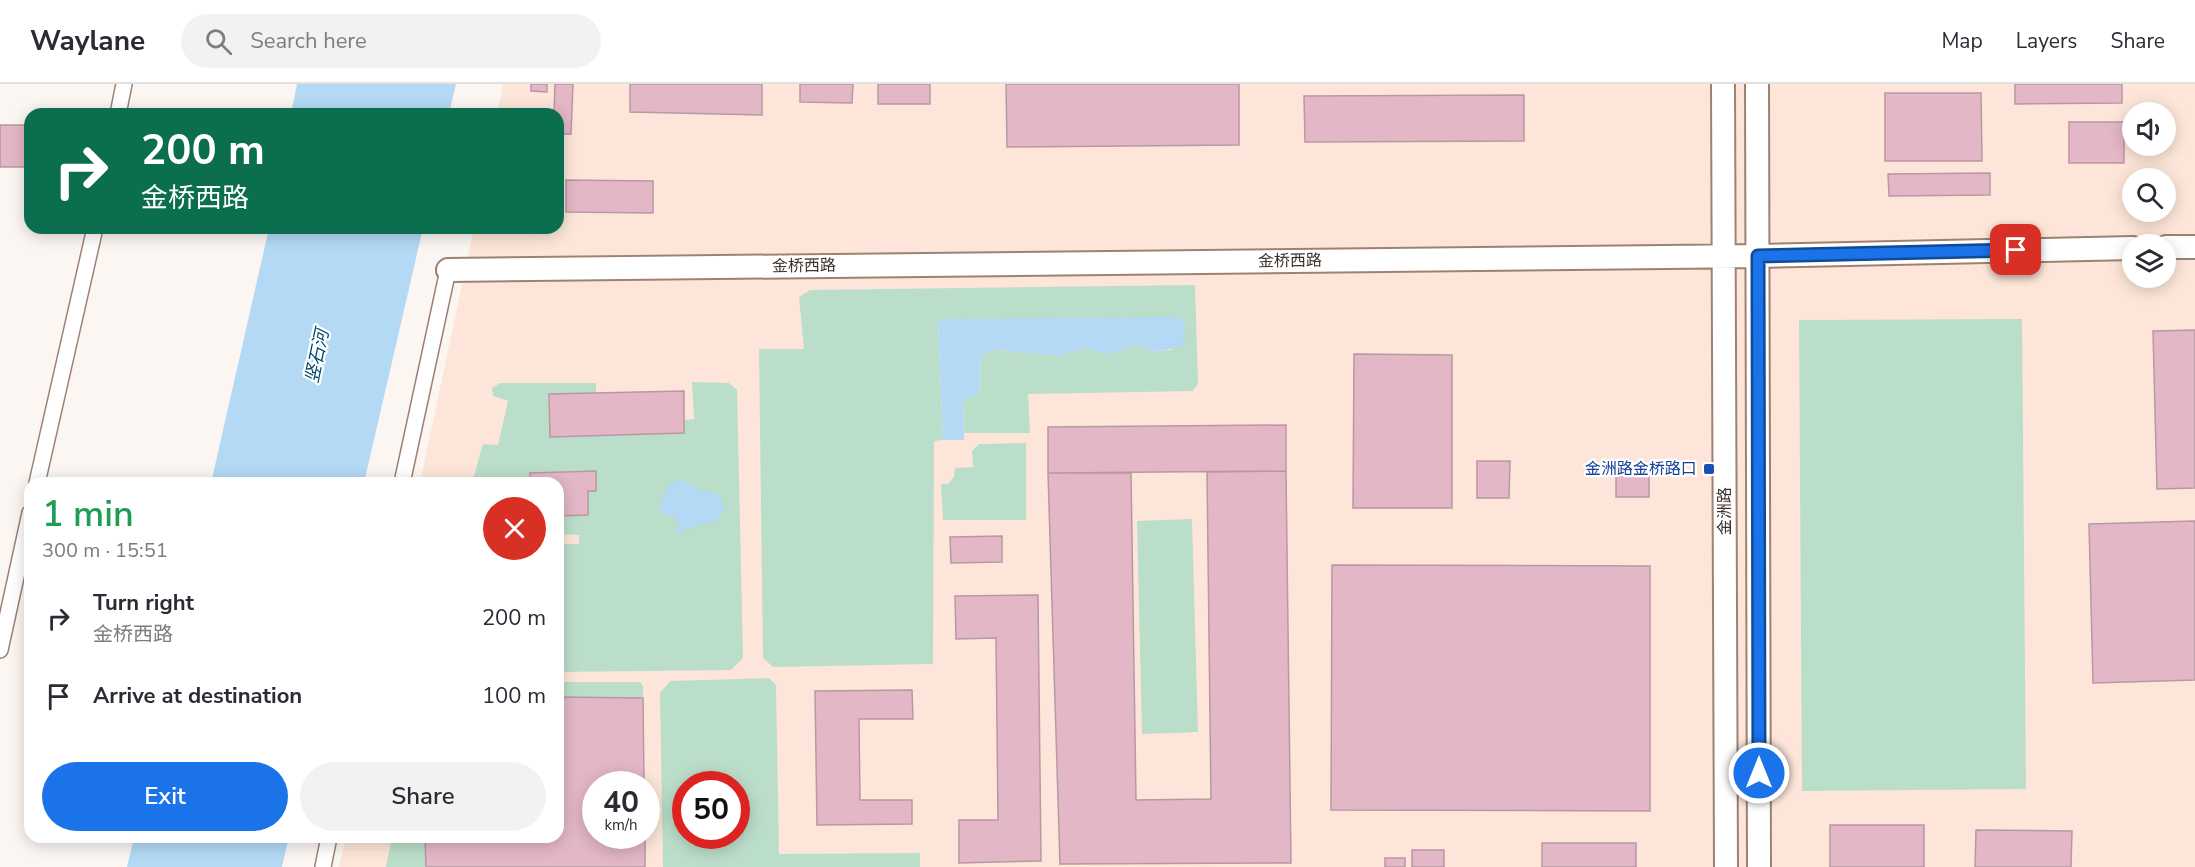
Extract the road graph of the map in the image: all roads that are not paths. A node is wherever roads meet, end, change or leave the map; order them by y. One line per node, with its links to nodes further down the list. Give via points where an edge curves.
1 (124, 84): 4 (street)
2 (1723, 84): 9 (street, 金洲路)
3 (1757, 84): 10 (street, 金洲路)
4 (119, 108)
5 (94, 234): 12 (street)
6 (2176, 247): 7 (street)
7 (2195, 247)
8 (2122, 248): 10 (street, 金桥西路)
9 (1724, 256): 10 (street, 金桥西路); 11 (street, 金桥西路); 18 (street, 金洲路)
10 (1758, 256): 19 (street, 金洲路)
11 (448, 270): 13 (street)
12 (38, 477)
13 (403, 477)
14 (24, 540): 15 (street)
15 (0, 650)
16 (328, 843): 17 (street)
17 (323, 867)
18 (1726, 867)
19 (1759, 867)

